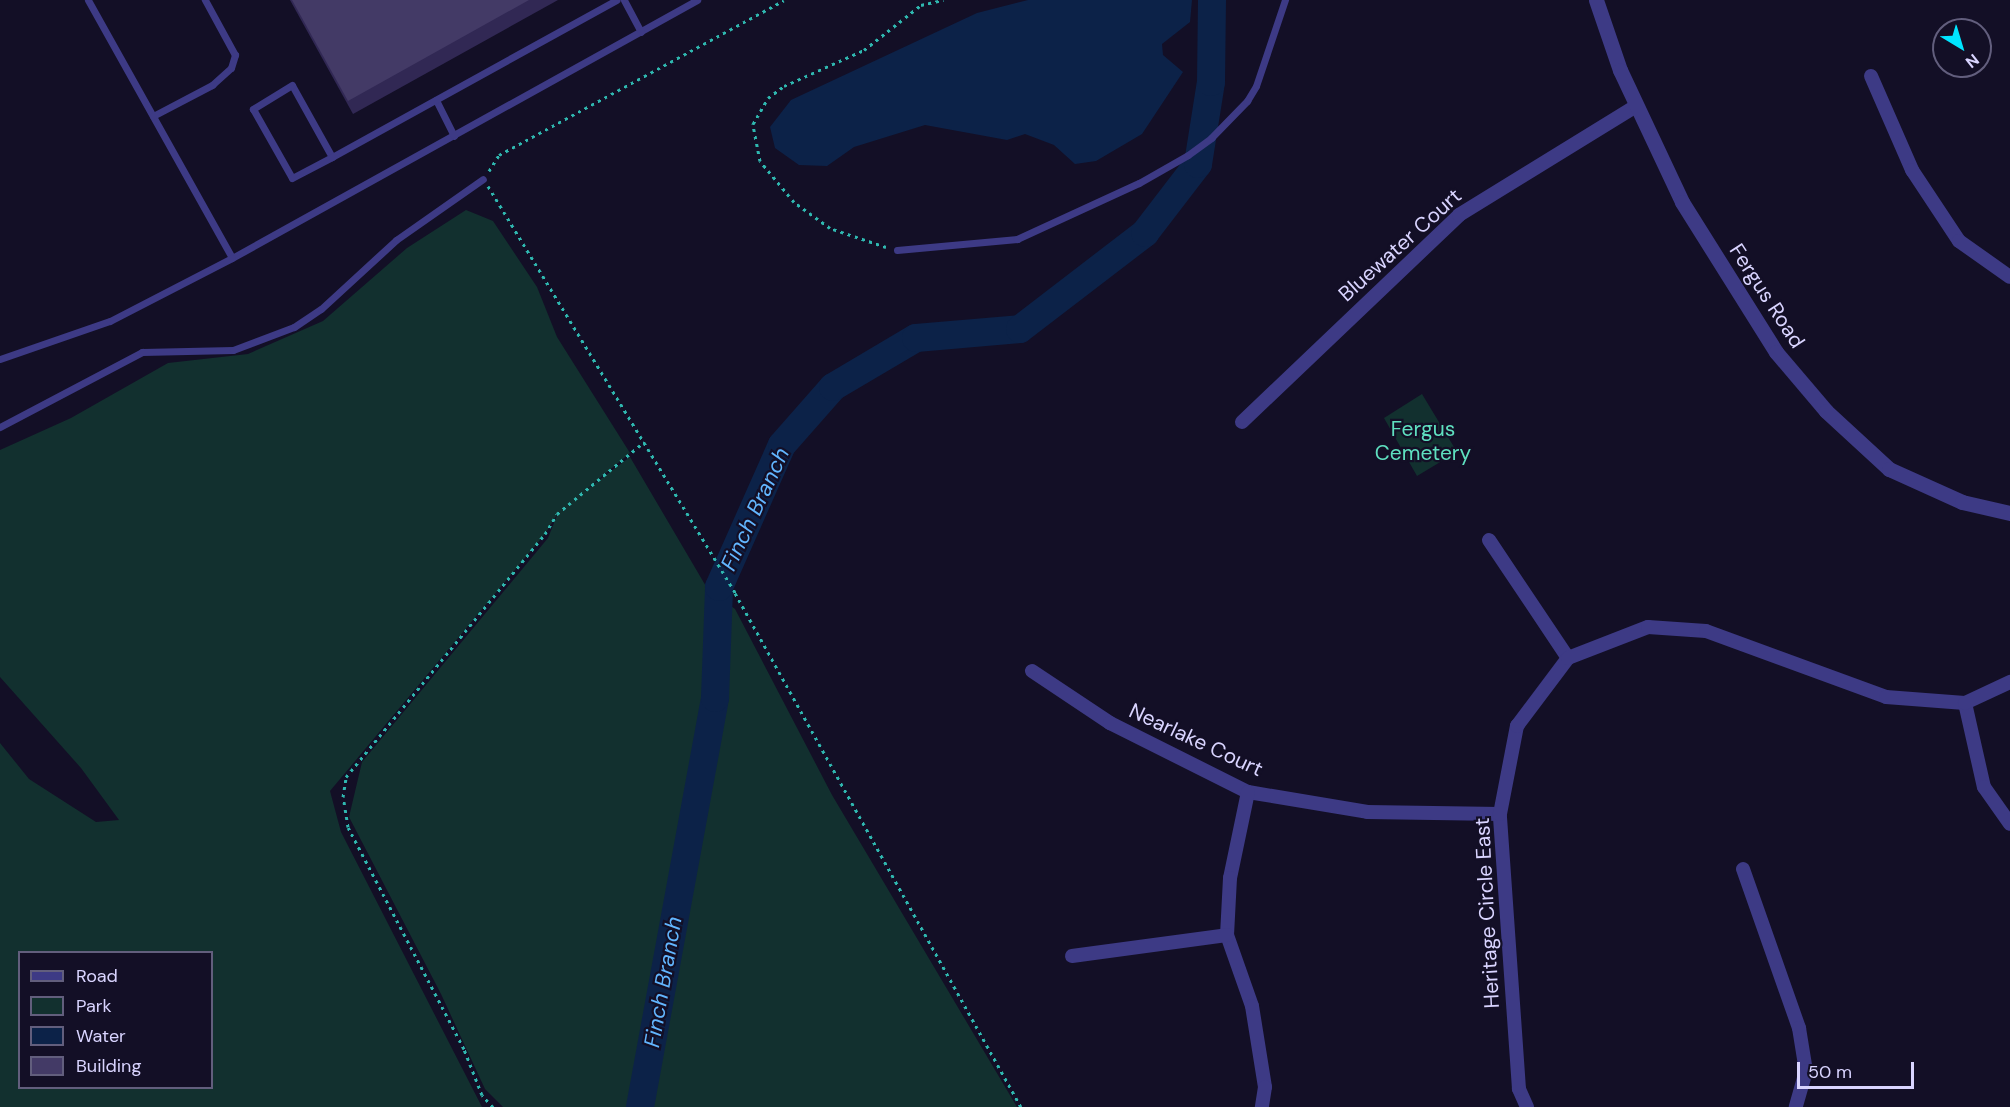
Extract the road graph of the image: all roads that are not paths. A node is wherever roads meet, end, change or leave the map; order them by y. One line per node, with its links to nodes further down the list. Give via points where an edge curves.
1 (88, 0): 12 (lane)
2 (205, 0): 12 (lane, via 235,55 231,68 212,85)
3 (616, 0): 10 (lane)
4 (624, 0): 8 (lane)
5 (697, 0): 8 (lane)
6 (1285, 0): 16 (lane, via 1256,86 1234,116 1188,155 1139,183 1017,239)
7 (1596, 0): 11 (street, Fergus Road, via 1603,28)
8 (641, 32): 13 (lane)
9 (1871, 76): 18 (street, via 1912,170 1959,241)
10 (436, 100): 13 (lane); 14 (lane)
11 (1636, 106): 20 (street, Bluewater Court, via 1459,215); 22 (street, Fergus Road, via 1682,202 1776,352 1826,411 1889,469 1962,502)
12 (153, 116): 17 (lane)
13 (454, 136): 17 (lane)
14 (332, 157): 14 (lane, via 292,178 253,109 292,85)
15 (483, 179): 21 (lane, via 396,240 321,309 294,327 233,350 142,352)
16 (897, 250)
17 (232, 258): 19 (lane, via 110,321)
18 (2010, 277)
19 (0, 359)
20 (1242, 422)
21 (0, 427)
22 (2010, 513)
23 (1489, 540): 24 (street)
24 (1568, 658): 27 (street, via 1648,627 1706,631 1886,697); 29 (street, Heritage Circle East, via 1517,726)
25 (1032, 671): 28 (street, Nearlake Court, via 1110,723)
26 (2010, 682): 27 (street)
27 (1965, 703): 30 (street, via 1984,787)
28 (1248, 792): 29 (street, Nearlake Court, via 1367,812); 32 (street, via 1230,878)
29 (1500, 814): 35 (street, Heritage Circle East, via 1519,1089)
30 (2010, 824)
31 (1743, 869): 36 (street, via 1799,1028 1806,1071)
32 (1227, 935): 33 (street); 34 (street, via 1252,1006 1265,1087)
33 (1072, 956)
34 (1262, 1107)
35 (1527, 1107)
36 (1796, 1107)

